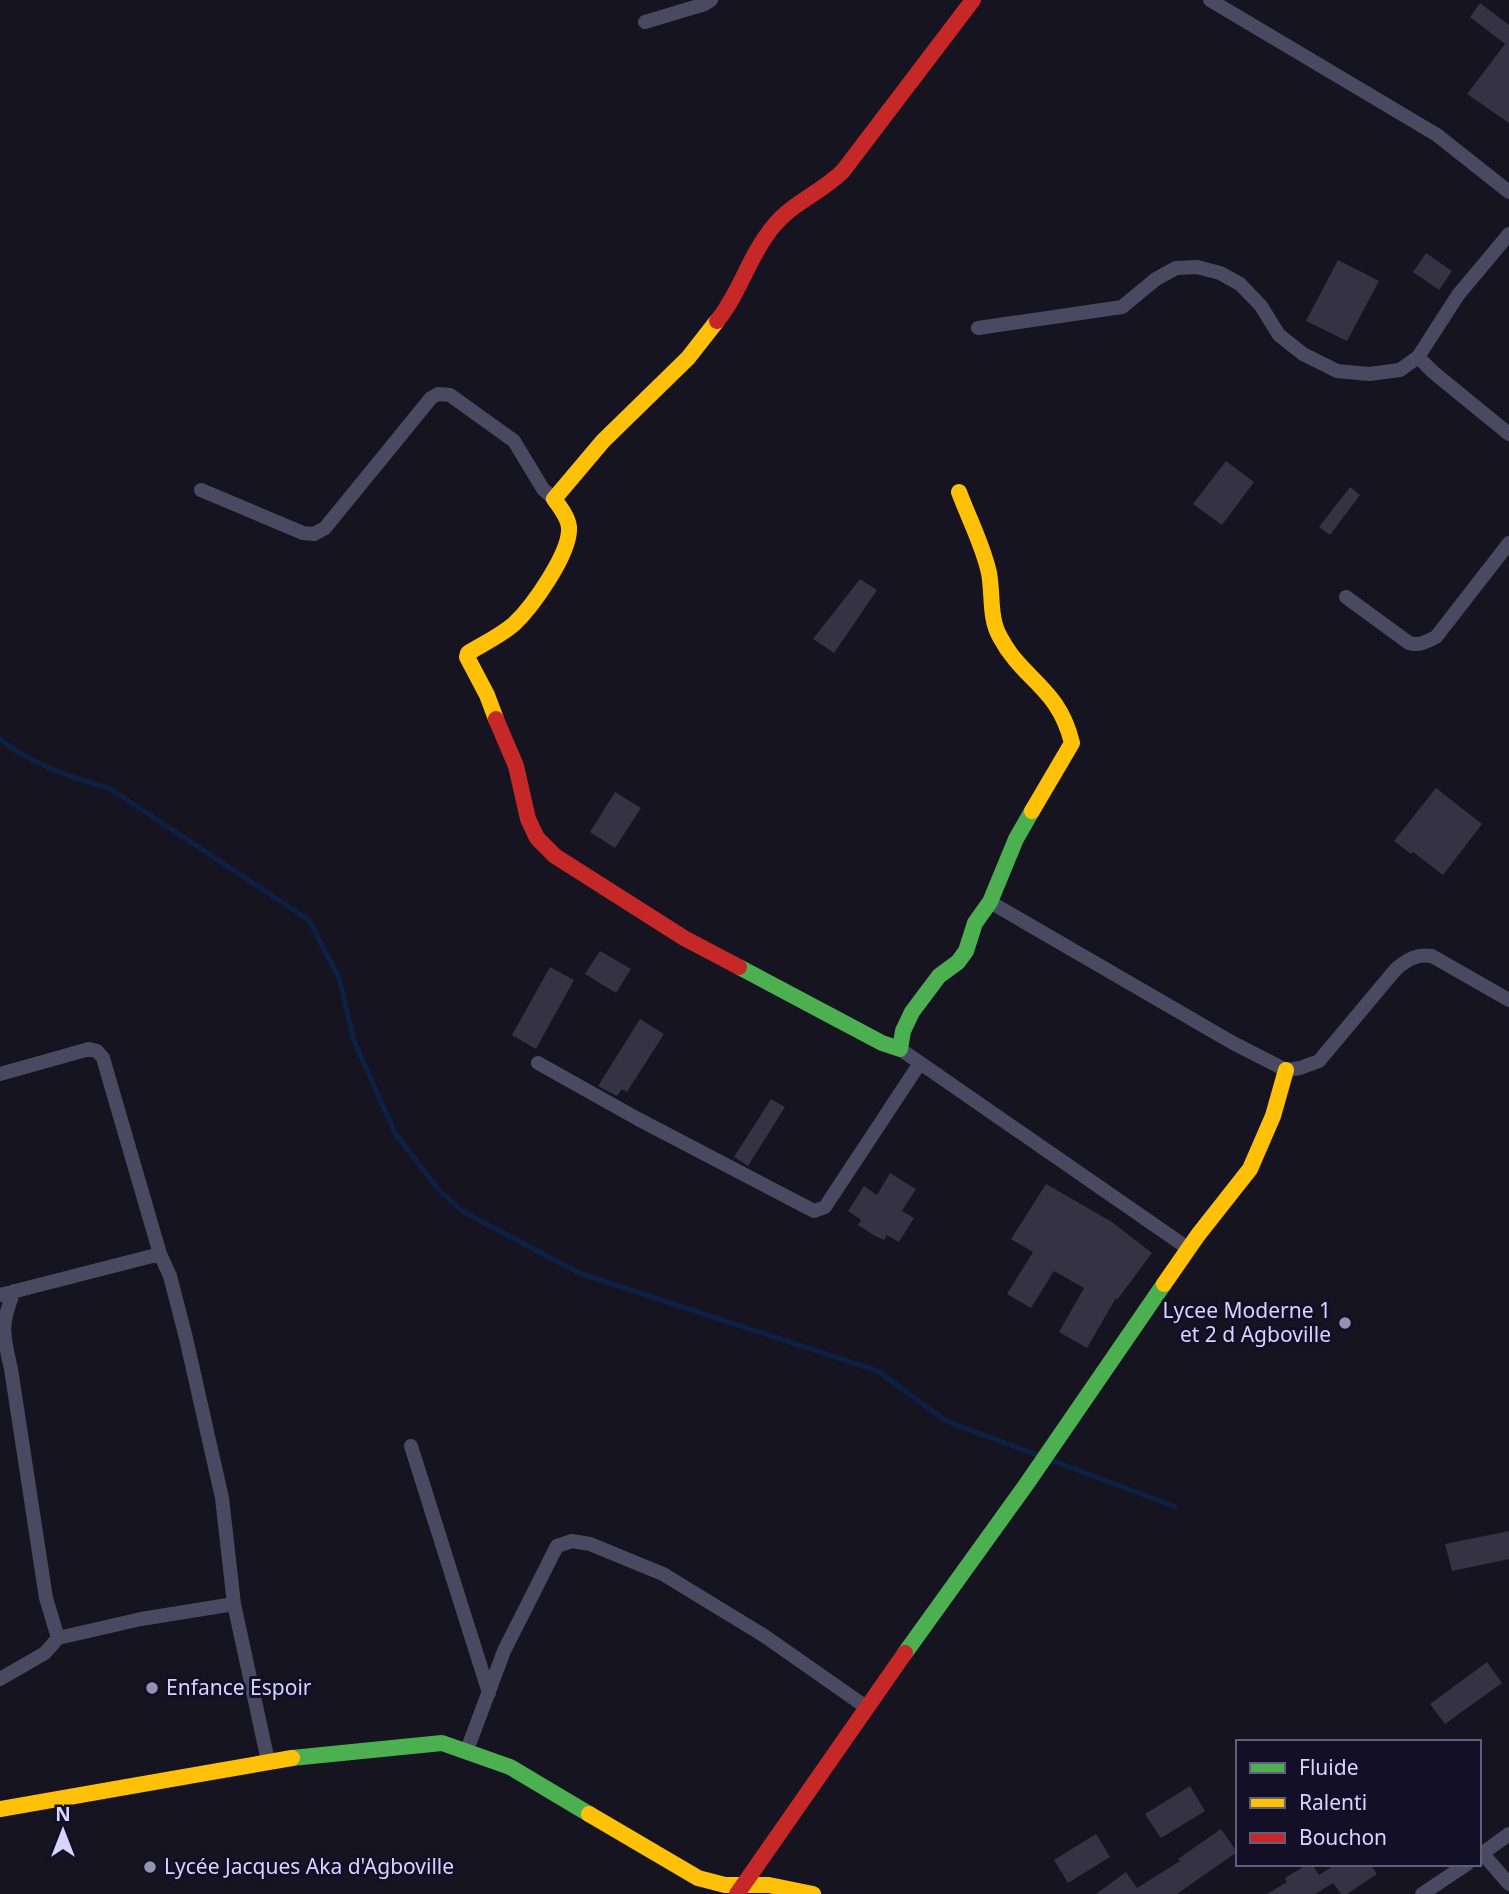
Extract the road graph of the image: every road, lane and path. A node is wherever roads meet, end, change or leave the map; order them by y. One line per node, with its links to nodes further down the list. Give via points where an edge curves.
1 (711, 0): 4 (street)
2 (973, 0): 12 (street, via 843,171 792,206 772,227 726,310 688,358 603,441)
3 (1216, 1): 5 (street, via 1437,135)
4 (645, 22)
5 (1509, 192)
6 (1509, 233): 8 (street, via 1458,295)
7 (978, 328): 8 (street, via 1122,307 1156,278 1176,268 1197,267 1240,284 1279,335 1303,355 1337,371 1369,374 1400,370)
8 (1418, 357): 9 (street)
9 (1509, 434)
10 (201, 490): 12 (street, via 314,534 325,528 438,394 450,395 513,441)
11 (958, 492): 15 (street, via 989,573 998,635 1055,699 1072,743 1016,839)
12 (554, 499): 17 (street, via 570,528 561,559 514,624 467,657 512,756 537,838 555,856 684,938)
13 (1509, 543): 14 (street, via 1436,637 1416,645)
14 (1346, 597)
15 (990, 902): 17 (street, via 975,923 966,951 939,976 912,1012); 20 (street)
16 (1509, 1000): 20 (street, via 1432,956 1409,958 1319,1061)
17 (900, 1049): 19 (street)
18 (538, 1063): 19 (street, via 814,1211 825,1207)
19 (920, 1063): 22 (street)
20 (1286, 1070): 22 (street, via 1273,1116 1250,1169)
21 (0, 1074): 23 (street, via 89,1049 97,1051 103,1058)
22 (1189, 1249): 30 (street)
23 (160, 1254): 24 (street); 26 (street, via 186,1338 222,1498)
24 (7, 1293): 27 (street, via 2,1334 46,1598)
25 (411, 1446): 29 (street)
26 (234, 1605): 27 (street); 32 (street)
27 (58, 1638): 28 (street, via 45,1653)
28 (0, 1679)
29 (489, 1693): 30 (street, via 557,1546 572,1541 663,1574 763,1635); 31 (street)
30 (866, 1707): 38 (street)
31 (467, 1750): 32 (street, via 442,1743); 38 (street, via 510,1767 698,1878)
32 (268, 1761): 33 (street)
33 (0, 1809)
34 (1509, 1834): 35 (street)
35 (1481, 1855): 37 (street)
36 (1464, 1866): 40 (street)
37 (1509, 1884)
38 (740, 1890): 39 (street, via 769,1885)
39 (813, 1894)
40 (1422, 1894)

